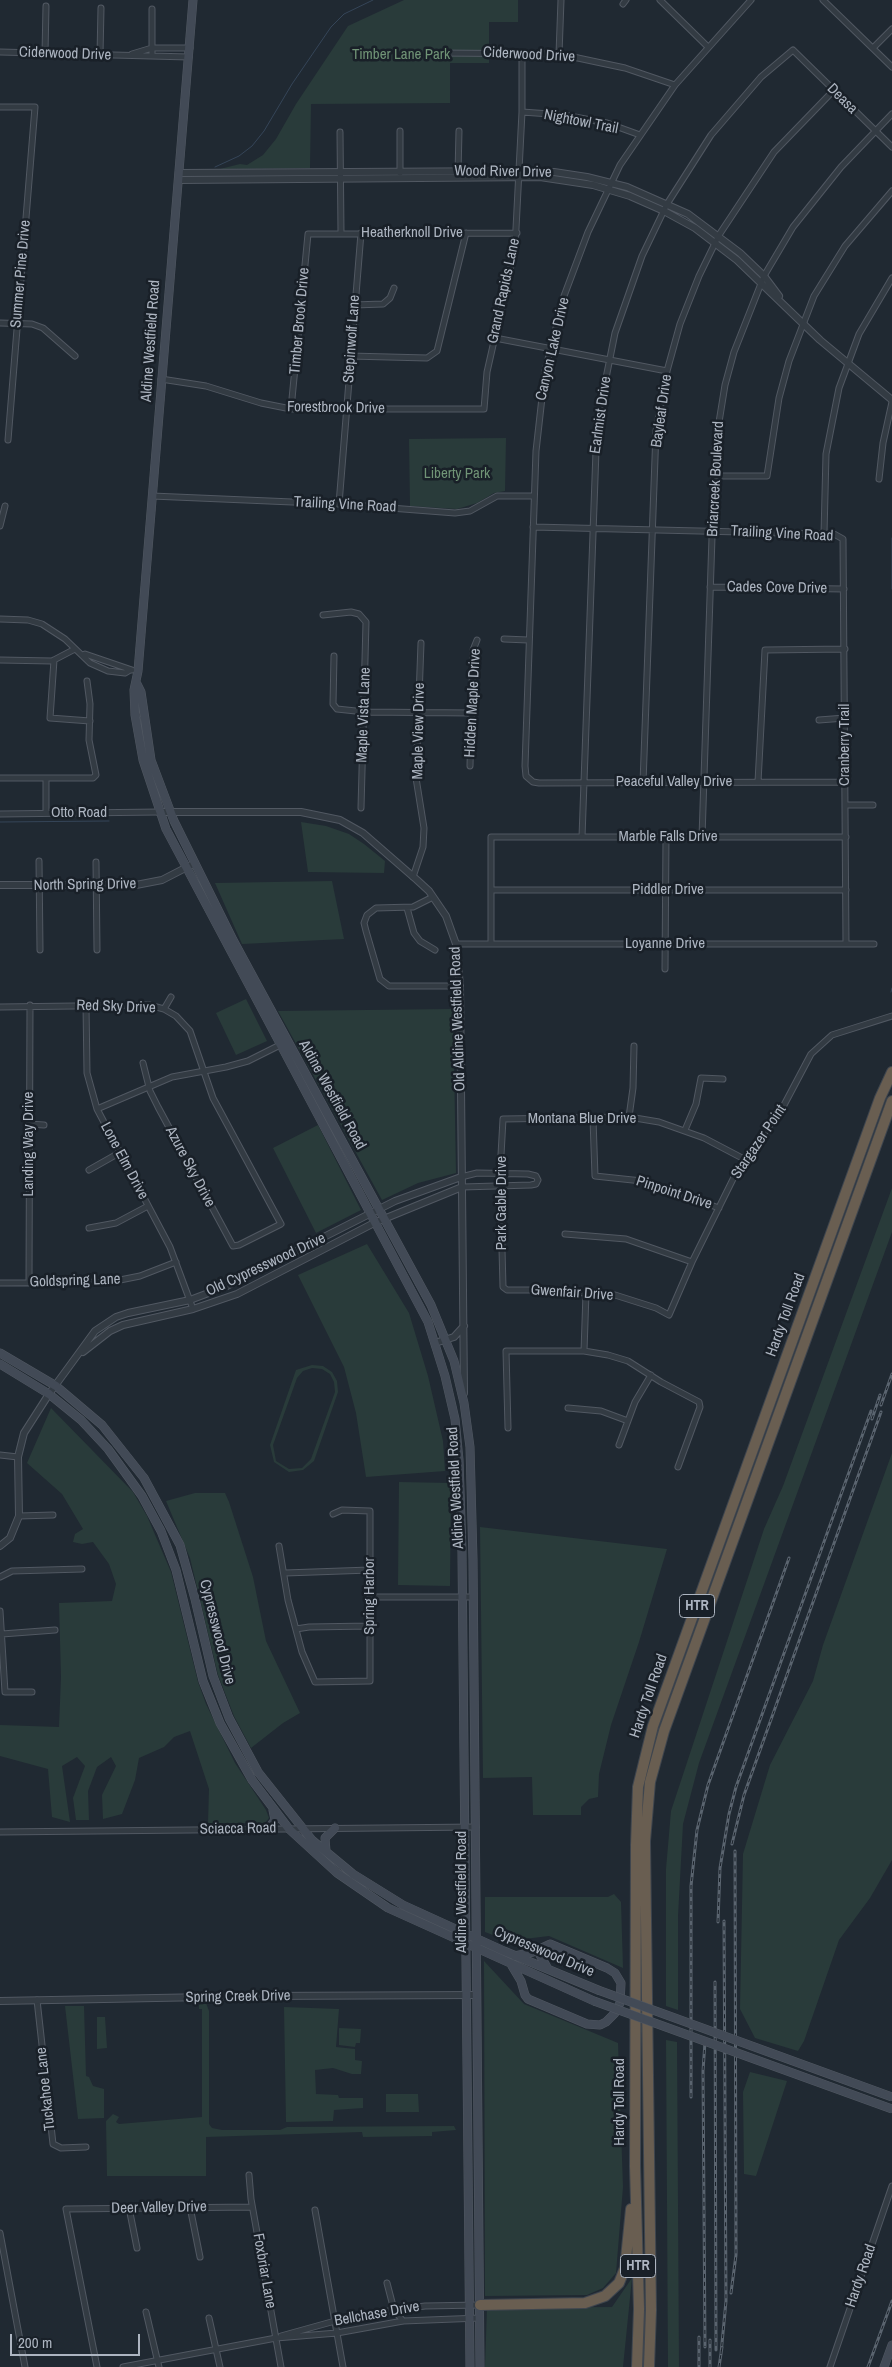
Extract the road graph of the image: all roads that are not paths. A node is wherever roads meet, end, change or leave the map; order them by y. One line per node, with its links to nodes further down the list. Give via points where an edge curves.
1 (193, 0): 14 (main road, Aldine Westfield Road)
2 (561, 0): 21 (street)
3 (660, 0): 12 (street)
4 (823, 0): 7 (street)
5 (832, 0): 7 (street)
6 (748, 1): 12 (street, Canyon Lake Drive)
7 (828, 5): 15 (street)
8 (46, 6): 18 (street)
9 (101, 8): 22 (street)
10 (152, 9): 13 (street)
11 (892, 29): 15 (street)
12 (708, 47): 27 (street, Canyon Lake Drive)
13 (152, 48): 14 (street, Ciderwood Drive); 23 (street, Ciderwood Drive); 24 (street)
14 (190, 48): 25 (main road, Aldine Westfield Road)
15 (873, 48): 26 (street)
16 (793, 50): 28 (street, Deasa); 46 (street, Earlmist Drive, via 761,77 711,135)
17 (0, 52): 18 (street, Ciderwood Drive)
18 (44, 53): 22 (street, Ciderwood Drive)
19 (438, 53): 20 (street, Ciderwood Drive)
20 (522, 53): 21 (street, Ciderwood Drive); 30 (street, Grand Rapids Lane)
21 (559, 54): 27 (street, Ciderwood Drive, via 625,68)
22 (100, 55): 23 (street, Ciderwood Drive)
23 (131, 55): 24 (street, Ciderwood Drive)
24 (152, 56): 25 (street, Ciderwood Drive)
25 (190, 57): 42 (main road, Aldine Westfield Road)
26 (892, 67)
27 (675, 85): 36 (street, Canyon Lake Drive)
28 (834, 90): 34 (street, Deasa); 52 (street, Bayleaf Drive, via 774,152)
29 (0, 107): 61 (street, Summer Pine Drive, via 35,108)
30 (522, 112): 36 (street, Nightowl Trail, via 590,120); 39 (street, Grand Rapids Lane)
31 (892, 114): 34 (street, Briarcreek Boulevard)
32 (400, 131): 38 (street)
33 (458, 131): 41 (street)
34 (875, 131): 37 (street, Deasa); 54 (street, Briarcreek Boulevard, via 804,211)
35 (340, 132): 40 (street)
36 (640, 135): 43 (street, Canyon Lake Drive)
37 (892, 147)
38 (400, 174): 40 (street, Wood River Drive); 41 (street, Wood River Drive)
39 (519, 174): 41 (street, Wood River Drive); 43 (street, Wood River Drive, via 554,172); 44 (street, Wood River Drive); 49 (street, Grand Rapids Lane)
40 (342, 175): 42 (street, Wood River Drive); 47 (street)
41 (458, 175)
42 (179, 177): 70 (main road, Aldine Westfield Road)
43 (611, 182): 44 (street, Canyon Lake Drive); 46 (street, Wood River Drive)
44 (607, 189): 46 (street, Wood River Drive); 64 (street, Canyon Lake Drive, via 575,265)
45 (892, 191): 62 (street, via 837,257 814,296)
46 (666, 207): 52 (street, Wood River Drive); 53 (street, Wood River Drive); 67 (street, Earlmist Drive, via 633,279)
47 (342, 233): 50 (street, Heatherknoll Drive); 51 (street, Heatherknoll Drive)
48 (466, 233): 49 (street, Heatherknoll Drive); 51 (street, Heatherknoll Drive); 66 (street, via 437,352 426,358)
49 (516, 233): 63 (street, Grand Rapids Lane)
50 (308, 234): 72 (street, Timber Brook Drive)
51 (361, 234): 59 (street, Stepinwolf Lane)
52 (719, 235): 53 (street, Bayleaf Drive); 54 (street, Wood River Drive)
53 (715, 242): 56 (street, Wood River Drive); 69 (street, Bayleaf Drive, via 680,324)
54 (764, 276): 56 (street, Briarcreek Boulevard); 58 (street, Wood River Drive)
55 (892, 278): 68 (street)
56 (761, 284): 58 (street, Wood River Drive); 76 (street, Briarcreek Boulevard, via 742,326 725,386 718,420)
57 (394, 288): 59 (street, via 383,304)
58 (784, 304): 62 (street, Wood River Drive)
59 (354, 305): 66 (street, Stepinwolf Lane)
60 (0, 323): 61 (street)
61 (16, 323): 65 (street, via 43,328); 75 (street, Summer Pine Drive)
62 (804, 324): 68 (street, Wood River Drive); 76 (street, via 779,398 767,476)
63 (495, 338): 64 (street); 73 (street, Grand Rapids Lane, via 487,372)
64 (550, 349): 67 (street); 79 (street, Canyon Lake Drive, via 540,400)
65 (76, 356)
66 (350, 356): 74 (street, Stepinwolf Lane)
67 (609, 359): 69 (street); 84 (street, Earlmist Drive, via 597,423)
68 (847, 363): 71 (street, Wood River Drive); 87 (street, via 826,454)
69 (667, 371): 85 (street, Bayleaf Drive, via 656,432)
70 (162, 379): 72 (street, Forestbrook Drive, via 206,386); 78 (main road, Aldine Westfield Road)
71 (892, 401): 77 (street)
72 (291, 409): 74 (street, Forestbrook Drive)
73 (484, 409): 74 (street, Forestbrook Drive)
74 (348, 410): 80 (street, Stepinwolf Lane)
75 (8, 440)
76 (714, 476): 86 (street, Briarcreek Boulevard)
77 (879, 478)
78 (152, 496): 80 (street, Trailing Vine Road); 102 (main road, Aldine Westfield Road)
79 (534, 496): 80 (street, Trailing Vine Road, via 497,496 470,510 455,513); 83 (street, Canyon Lake Drive)
80 (339, 504)
81 (4, 506): 82 (street)
82 (0, 526)
83 (533, 527): 84 (street, Trailing Vine Road); 95 (street, Canyon Lake Drive)
84 (593, 528): 85 (street, Trailing Vine Road); 119 (street, Earlmist Drive)
85 (652, 530): 86 (street, Trailing Vine Road); 115 (street, Bayleaf Drive)
86 (712, 532): 87 (street, Trailing Vine Road); 89 (street, Briarcreek Boulevard)
87 (824, 534): 88 (street, Trailing Vine Road, via 839,536)
88 (844, 547): 90 (street, Cranberry Trail)
89 (710, 587): 90 (street, Cades Cove Drive); 116 (street, Briarcreek Boulevard)
90 (844, 589): 98 (street, Cranberry Trail)
91 (323, 615): 105 (street, Maple Vista Lane, via 351,612 359,614 366,622)
92 (0, 619): 97 (street, via 42,624)
93 (504, 639): 95 (street)
94 (477, 640): 107 (street, Hidden Maple Drive, via 473,650)
95 (528, 640): 111 (street, Canyon Lake Drive)
96 (422, 643): 106 (street, Maple View Drive)
97 (75, 649): 101 (street); 102 (street, via 82,655)
98 (845, 649): 108 (street, Cranberry Trail); 117 (street, via 764,650)
99 (334, 656): 105 (street, via 333,704 337,709)
100 (0, 660): 101 (street)
101 (54, 660): 110 (street, via 50,718)
102 (134, 670): 104 (main road, Aldine Westfield Road)
103 (87, 681): 110 (street)
104 (137, 684): 123 (main road, Aldine Westfield Road, via 134,706 138,737); 124 (main road, Aldine Westfield Road, via 151,760)
105 (365, 712): 106 (street); 122 (street, Maple Vista Lane)
106 (419, 712): 107 (street); 135 (street, Maple View Drive, via 416,778 424,828 423,847)
107 (472, 713): 112 (street, Hidden Maple Drive)
108 (845, 718): 109 (street); 118 (street, Cranberry Trail)
109 (819, 720)
110 (90, 721): 114 (street, via 89,740 96,775 93,778)
111 (525, 755): 119 (street, Peaceful Valley Drive, via 526,776 533,782)
112 (470, 766)
113 (0, 778): 114 (street)
114 (46, 778): 125 (street)
115 (643, 782): 116 (street, Peaceful Valley Drive); 119 (street, Peaceful Valley Drive)
116 (703, 782): 117 (street, Peaceful Valley Drive); 129 (street, Briarcreek Boulevard)
117 (758, 782): 118 (street, Peaceful Valley Drive)
118 (845, 782): 120 (street, Cranberry Trail)
119 (583, 783): 127 (street, Earlmist Drive)
120 (845, 805): 121 (street); 130 (street, Cranberry Trail)
121 (873, 805)
122 (361, 808)
123 (159, 812): 124 (street, Old Aldine Westfield Road); 125 (street, Otto Road); 134 (main road, Aldine Westfield Road)
124 (171, 812): 133 (main road, Aldine Westfield Road); 135 (street, Old Aldine Westfield Road, via 284,811 325,815 356,827)
125 (46, 813): 126 (street, Otto Road)
126 (0, 814)
127 (582, 837): 128 (street, Marble Falls Drive); 139 (street, Marble Falls Drive, via 491,837)
128 (666, 837): 129 (street, Marble Falls Drive); 140 (street)
129 (702, 837): 130 (street, Marble Falls Drive)
130 (846, 837): 141 (street, Cranberry Trail)
131 (39, 861): 136 (street)
132 (96, 862): 137 (street)
133 (195, 863): 134 (street, North Spring Drive); 144 (main road, Aldine Westfield Road)
134 (186, 867): 137 (street, North Spring Drive, via 154,882 127,886); 144 (main road, Aldine Westfield Road)
135 (413, 877): 142 (street, Old Aldine Westfield Road)
136 (39, 885): 137 (street, North Spring Drive); 138 (street, North Spring Drive); 150 (street)
137 (96, 885): 151 (street)
138 (0, 886)
139 (491, 890): 140 (street, Piddler Drive); 146 (street)
140 (666, 890): 141 (street, Piddler Drive); 147 (street)
141 (846, 890): 148 (street, Cranberry Trail)
142 (433, 897): 143 (street); 145 (street, Old Aldine Westfield Road, via 446,916)
143 (407, 908): 152 (street, via 414,933); 154 (street, via 376,908 365,918 380,979 389,986)
144 (227, 936): 161 (main road, Aldine Westfield Road)
145 (456, 944): 146 (street, Loyanne Drive); 154 (street, Old Aldine Westfield Road)
146 (491, 944): 147 (street, Loyanne Drive)
147 (666, 944): 148 (street, Loyanne Drive); 153 (street)
148 (846, 944): 149 (street, Loyanne Drive)
149 (874, 944)
150 (40, 950)
151 (96, 950)
152 (435, 950)
153 (665, 969)
154 (460, 986): 183 (street, Old Aldine Westfield Road)
155 (171, 997): 159 (street)
156 (30, 1005): 157 (street, Red Sky Drive); 158 (street, Red Sky Drive); 174 (street, Landing Way Drive)
157 (86, 1005): 159 (street, Red Sky Drive, via 149,1005); 170 (street, Lone Elm Drive, via 87,1073)
158 (0, 1007)
159 (164, 1009): 164 (street, Red Sky Drive, via 190,1031)
160 (892, 1016): 180 (street, Stargazer Point, via 832,1035 816,1047 784,1105)
161 (284, 1043): 164 (street, via 237,1065); 168 (main road, Aldine Westfield Road)
162 (634, 1046): 171 (street, via 634,1088)
163 (143, 1063): 167 (street, Azure Sky Drive)
164 (203, 1071): 167 (street, via 172,1077); 194 (street, Red Sky Drive, via 213,1098 281,1224)
165 (892, 1072): 296 (highway, Hardy Toll Road / HTR, via 644,1757 636,1814)
166 (723, 1079): 176 (street, via 701,1078 696,1104)
167 (149, 1087): 170 (street); 194 (street, Azure Sky Drive)
168 (311, 1094): 177 (main road, Aldine Westfield Road); 178 (main road, Aldine Westfield Road)
169 (892, 1101): 311 (highway, Hardy Toll Road / HTR, via 664,1731 650,1782 646,1841)
170 (97, 1109): 179 (street, Lone Elm Drive)
171 (628, 1118): 173 (street, Montana Blue Drive); 176 (street, Montana Blue Drive)
172 (502, 1119): 173 (street, Montana Blue Drive); 182 (street, Park Gable Drive)
173 (593, 1119): 187 (street, Pinpoint Drive, via 594,1176 642,1181)
174 (29, 1124): 175 (street); 200 (street, Landing Way Drive)
175 (44, 1124)
176 (685, 1130): 180 (street, Montana Blue Drive)
177 (343, 1143): 178 (main road); 188 (main road, Aldine Westfield Road)
178 (335, 1147): 189 (main road, Aldine Westfield Road)
179 (119, 1153): 181 (street); 186 (street, Lone Elm Drive)
180 (744, 1159): 187 (street, Stargazer Point)
181 (89, 1170)
182 (500, 1173): 183 (street); 184 (street, Park Gable Drive); 184 (street, via 532,1174 538,1180 531,1185)
183 (461, 1177): 185 (street, Old Aldine Westfield Road); 188 (street, Old Cypresswood Drive)
184 (501, 1186): 185 (street); 201 (street, Park Gable Drive)
185 (462, 1187): 190 (street, Old Cypresswood Drive); 210 (street, Old Aldine Westfield Road)
186 (148, 1206): 192 (street, via 116,1223); 195 (street, Lone Elm Drive)
187 (719, 1208): 196 (street, Stargazer Point)
188 (379, 1209): 189 (street, Old Cypresswood Drive); 190 (main road, Aldine Westfield Road)
189 (370, 1214): 191 (main road, Aldine Westfield Road); 197 (street, Old Cypresswood Drive)
190 (384, 1218): 191 (street, Old Cypresswood Drive); 202 (main road, Aldine Westfield Road)
191 (374, 1223): 198 (street, Old Cypresswood Drive); 204 (main road, Aldine Westfield Road)
192 (89, 1228)
193 (565, 1234): 196 (street, via 626,1239)
194 (233, 1246)
195 (176, 1262): 200 (street, Goldspring Lane, via 123,1281); 205 (street, Lone Elm Drive)
196 (692, 1262): 208 (street, Stargazer Point)
197 (277, 1263): 198 (street); 205 (street, Old Cypresswood Drive)
198 (282, 1272): 207 (street, Old Cypresswood Drive, via 237,1294)
199 (0, 1283): 200 (street, Goldspring Lane)
200 (29, 1283)
201 (503, 1287): 203 (street, Gwenfair Drive, via 512,1291)
202 (423, 1290): 204 (main road); 211 (main road, Aldine Westfield Road)
203 (586, 1293): 208 (street, Gwenfair Drive, via 630,1298); 213 (street)
204 (414, 1294): 212 (main road, Aldine Westfield Road)
205 (190, 1300): 206 (street, Old Cypresswood Drive); 207 (street, Lone Elm Drive)
206 (161, 1306): 209 (street); 215 (street, Old Cypresswood Drive, via 128,1313 104,1324 95,1331)
207 (193, 1309): 209 (street, Old Cypresswood Drive)
208 (669, 1315)
209 (164, 1317): 215 (street, Old Cypresswood Drive, via 123,1325)
210 (464, 1326): 211 (street, via 454,1337); 220 (street, Old Aldine Westfield Road)
211 (446, 1340): 212 (street); 220 (main road, Aldine Westfield Road)
212 (436, 1343): 230 (main road, Aldine Westfield Road, via 455,1420)
213 (584, 1351): 217 (street, via 619,1358); 223 (street, via 506,1351)
214 (0, 1353): 218 (main road, Cypresswood Drive)
215 (78, 1356): 218 (street, Old Cypresswood Drive)
216 (0, 1364): 219 (main road, Cypresswood Drive)
217 (651, 1376): 222 (street); 229 (street, via 699,1402)
218 (56, 1386): 219 (street, Old Cypresswood Drive); 224 (main road, Cypresswood Drive)
219 (49, 1394): 226 (main road, Cypresswood Drive, via 82,1420); 228 (street, Old Cypresswood Drive, via 24,1433)
220 (464, 1403): 231 (main road, Aldine Westfield Road)
221 (568, 1408): 222 (street, via 595,1410)
222 (628, 1421): 225 (street)
223 (508, 1428)
224 (118, 1443): 226 (main road); 235 (main road, Cypresswood Drive)
225 (619, 1445)
226 (108, 1449): 236 (main road, Cypresswood Drive, via 131,1478)
227 (0, 1455): 228 (street)
228 (18, 1457): 234 (street, Old Cypresswood Drive)
229 (678, 1467)
230 (460, 1485): 231 (main road); 245 (main road, Aldine Westfield Road)
231 (471, 1486): 244 (main road, Aldine Westfield Road)
232 (333, 1514): 240 (street, Spring Harbor, via 342,1510 370,1511)
233 (53, 1515): 234 (street)
234 (19, 1516): 237 (street, via 10,1538)
235 (166, 1516): 236 (main road); 246 (main road, Cypresswood Drive, via 180,1545)
236 (155, 1520): 247 (main road, Cypresswood Drive, via 169,1549)
237 (0, 1546)
238 (279, 1546): 241 (street)
239 (82, 1569): 242 (street, via 12,1571)
240 (370, 1570): 241 (street); 243 (street, Spring Harbor)
241 (285, 1572): 251 (street)
242 (0, 1577)
243 (370, 1597): 245 (street); 249 (street, Spring Harbor)
244 (473, 1597): 245 (street); 256 (main road, Aldine Westfield Road)
245 (463, 1598): 257 (main road, Aldine Westfield Road)
246 (195, 1599): 247 (main road); 253 (main road, Cypresswood Drive)
247 (185, 1600): 254 (main road, Cypresswood Drive)
248 (0, 1611): 252 (street)
249 (370, 1626): 251 (street); 251 (street, Spring Harbor, via 370,1682 315,1682)
250 (55, 1630): 252 (street)
251 (296, 1630)
252 (2, 1634): 255 (street, via 5,1692)
253 (217, 1687): 254 (main road); 258 (main road, Cypresswood Drive)
254 (206, 1688): 259 (main road, Cypresswood Drive)
255 (32, 1692)
256 (475, 1739): 257 (main road); 261 (main road, Aldine Westfield Road)
257 (464, 1740): 262 (main road, Aldine Westfield Road)
258 (254, 1765): 259 (main road); 266 (main road, Cypresswood Drive)
259 (244, 1768): 260 (main road, Cypresswood Drive)
260 (271, 1806): 264 (main road, via 275,1815); 265 (main road, Cypresswood Drive)
261 (476, 1826): 262 (street, Sciacca Road); 274 (main road, Aldine Westfield Road)
262 (464, 1827): 263 (street, Sciacca Road); 271 (main road, Aldine Westfield Road)
263 (336, 1828): 266 (street, Sciacca Road); 268 (main road, via 325,1838)
264 (268, 1829): 265 (street, Sciacca Road); 267 (street, Sciacca Road)
265 (289, 1829): 266 (street, Sciacca Road); 270 (main road, Cypresswood Drive, via 337,1873)
266 (302, 1829): 268 (main road, Cypresswood Drive)
267 (0, 1832)
268 (327, 1853): 269 (main road, Cypresswood Drive)
269 (378, 1890): 270 (main road); 272 (main road, Cypresswood Drive)
270 (372, 1899): 275 (main road, Cypresswood Drive, via 408,1919)
271 (467, 1907): 272 (main road, via 460,1924); 273 (main road, Aldine Westfield Road)
272 (448, 1926): 273 (main road, Cypresswood Drive)
273 (466, 1934): 274 (main road, Cypresswood Drive); 275 (main road, Aldine Westfield Road)
274 (476, 1938): 277 (main road, Aldine Westfield Road); 278 (main road, Cypresswood Drive)
275 (467, 1944): 277 (main road, Cypresswood Drive); 285 (main road, Aldine Westfield Road)
276 (550, 1944): 278 (main road); 281 (main road, via 540,1955); 284 (main road, via 615,1973 622,1989 615,2013 600,2025 587,2024 528,1999)
277 (476, 1949): 279 (main road, Cypresswood Drive); 282 (main road, Aldine Westfield Road)
278 (515, 1956): 281 (main road, Cypresswood Drive)
279 (493, 1957): 280 (main road, Cypresswood Drive); 282 (main road, via 480,1961)
280 (512, 1966): 283 (main road, Cypresswood Drive); 284 (main road)
281 (548, 1970): 291 (main road, Cypresswood Drive, bridge)
282 (475, 1974): 286 (main road, Aldine Westfield Road)
283 (539, 1978): 284 (main road, via 529,1982); 292 (main road, Cypresswood Drive, bridge)
284 (524, 1991)
285 (466, 1994): 286 (street, Spring Creek Drive); 287 (street, Spring Creek Drive); 289 (main road, Aldine Westfield Road)
286 (476, 1995): 290 (main road, Aldine Westfield Road)
287 (37, 2000): 288 (street, Spring Creek Drive); 295 (street, Tuckahoe Lane, via 53,2144 61,2148)
288 (0, 2001)
289 (467, 2066): 290 (main road); 293 (main road, Aldine Westfield Road)
290 (478, 2067): 294 (main road, Aldine Westfield Road)
291 (892, 2097)
292 (892, 2109)
293 (468, 2139): 294 (main road); 303 (main road, Aldine Westfield Road)
294 (479, 2139): 304 (main road, Aldine Westfield Road)
295 (86, 2147)
296 (635, 2166): 309 (highway, via 625,2268 610,2292 585,2302); 332 (highway, Hardy Toll Road / HTR, via 639,2309)
297 (249, 2175): 300 (street, Foxbriar Lane)
298 (892, 2186): 335 (street, Hardy Road)
299 (190, 2207): 300 (street, Deer Valley Drive); 301 (street, Deer Valley Drive); 307 (street)
300 (252, 2207): 319 (street, Foxbriar Lane)
301 (129, 2208): 306 (street); 324 (street, Deer Valley Drive, via 66,2209)
302 (315, 2210): 316 (street)
303 (468, 2211): 304 (main road); 309 (main road, Aldine Westfield Road)
304 (479, 2211): 309 (main road, Aldine Westfield Road)
305 (0, 2233): 323 (street)
306 (137, 2248)
307 (200, 2257)
308 (387, 2283): 310 (street)
309 (475, 2305): 310 (street, Bellchase Drive); 314 (main road, Aldine Westfield Road); 315 (main road, Aldine Westfield Road)
310 (394, 2310): 316 (street, Bellchase Drive); 317 (street)
311 (651, 2310): 333 (highway, Hardy Toll Road / HTR); 334 (highway)
312 (146, 2312): 322 (street)
313 (209, 2318): 321 (street)
314 (470, 2318): 315 (street, Bellchase Drive); 317 (street, Bellchase Drive); 330 (main road, Aldine Westfield Road)
315 (480, 2318): 331 (main road, Aldine Westfield Road)
316 (335, 2321): 318 (street); 319 (street, Bellchase Drive)
317 (403, 2321): 318 (street, Bellchase Drive)
318 (337, 2333): 319 (street, Bellchase Drive); 329 (street)
319 (276, 2338): 321 (street, Bellchase Drive); 328 (street, Foxbriar Lane)
320 (892, 2345): 336 (main road)
321 (217, 2348): 322 (street, Bellchase Drive); 327 (street)
322 (157, 2360): 325 (street, Bellchase Drive); 326 (street)
323 (25, 2367)
324 (97, 2367)
325 (123, 2367)
326 (158, 2367)
327 (220, 2367)
328 (280, 2367)
329 (343, 2367)
330 (470, 2367)
331 (480, 2367)
332 (637, 2367)
333 (649, 2367)
334 (655, 2367)
335 (830, 2367)
336 (884, 2367)

